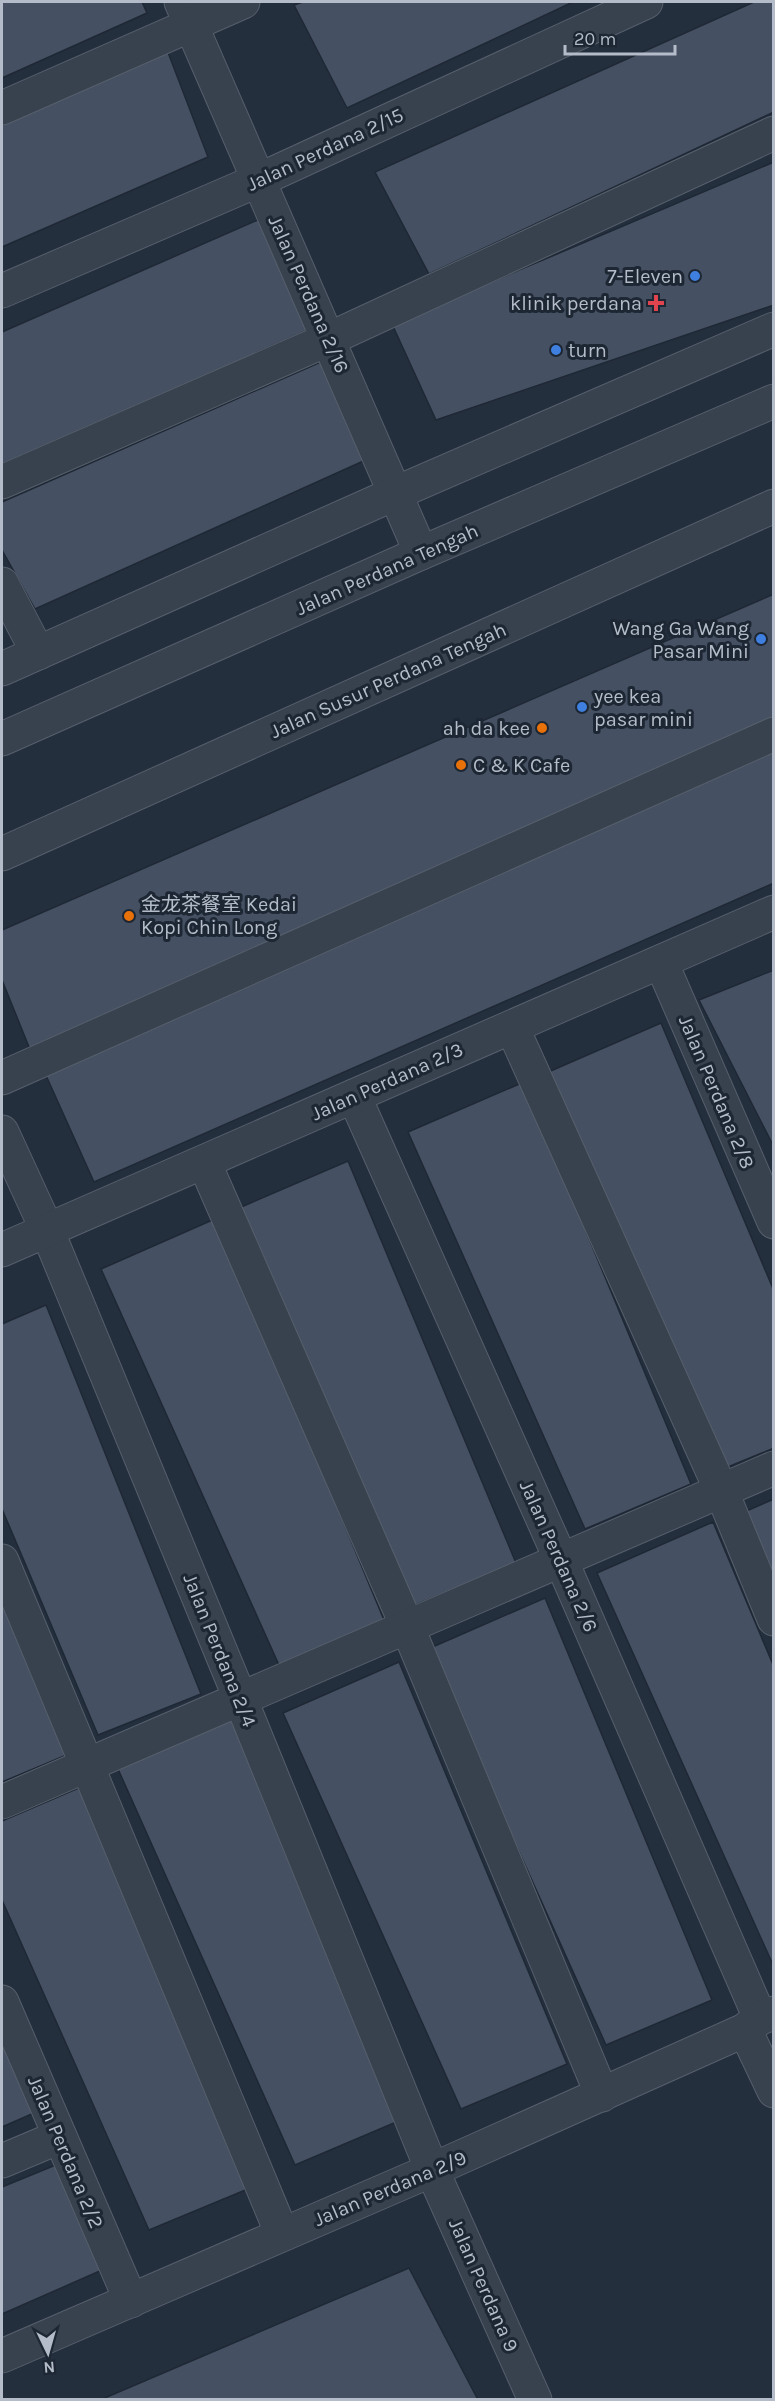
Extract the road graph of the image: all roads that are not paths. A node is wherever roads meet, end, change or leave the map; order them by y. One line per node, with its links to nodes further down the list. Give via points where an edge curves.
1 (243, 2): 3 (street)
2 (646, 2): 6 (street, Jalan Perdana 2/15)
3 (186, 13): 4 (street); 6 (street, Jalan Perdana 2/16)
4 (2, 108)
5 (774, 133): 9 (street)
6 (259, 180): 7 (street, Jalan Perdana 2/15); 9 (street, Jalan Perdana 2/16)
7 (2, 291)
8 (774, 329): 12 (street)
9 (329, 339): 11 (street); 12 (street, Jalan Perdana 2/16)
10 (774, 401): 14 (street, Jalan Perdana Tengah)
11 (2, 482)
12 (396, 493): 14 (street, Jalan Perdana 2/16); 16 (street)
13 (774, 506): 20 (street, Jalan Susur Perdana Tengah)
14 (421, 553): 19 (street, Jalan Perdana Tengah)
15 (2, 584): 16 (street)
16 (38, 653): 17 (street)
17 (2, 669)
18 (774, 734): 24 (street)
19 (2, 739)
20 (2, 854)
21 (774, 912): 22 (street, Jalan Perdana 2/3)
22 (661, 962): 23 (street, Jalan Perdana 2/3); 28 (street, Jalan Perdana 2/8)
23 (512, 1027): 25 (street, Jalan Perdana 2/3); 32 (street)
24 (2, 1078)
25 (354, 1096): 27 (street, Jalan Perdana 2/3); 33 (street, Jalan Perdana 2/6)
26 (2, 1132): 29 (street, Jalan Perdana 2/4)
27 (204, 1162): 29 (street, Jalan Perdana 2/3); 36 (street)
28 (774, 1222)
29 (47, 1230): 30 (street, Jalan Perdana 2/3); 37 (street, Jalan Perdana 2/4)
30 (2, 1250)
31 (774, 1468): 32 (street)
32 (722, 1490): 33 (street); 35 (street)
33 (561, 1560): 36 (street); 41 (street, Jalan Perdana 2/6)
34 (2, 1561): 38 (street)
35 (774, 1619)
36 (407, 1626): 37 (street); 43 (street)
37 (240, 1698): 38 (street); 46 (street, Jalan Perdana 2/4)
38 (87, 1765): 39 (street); 47 (street)
39 (2, 1802)
40 (2, 2002): 44 (street, Jalan Perdana 2/2)
41 (760, 2020): 42 (street, Jalan Perdana 2/6); 43 (street, Jalan Perdana 2/9)
42 (774, 2091)
43 (602, 2095): 46 (street, Jalan Perdana 2/9)
44 (58, 2137): 45 (street); 48 (street, Jalan Perdana 2/2)
45 (2, 2161)
46 (432, 2170): 47 (street, Jalan Perdana 2/9); 50 (street, Jalan Perdana 9)
47 (282, 2234): 48 (street, Jalan Perdana 2/9)
48 (131, 2301): 49 (street, Jalan Perdana 2/9)
49 (2, 2356)
50 (536, 2400)

